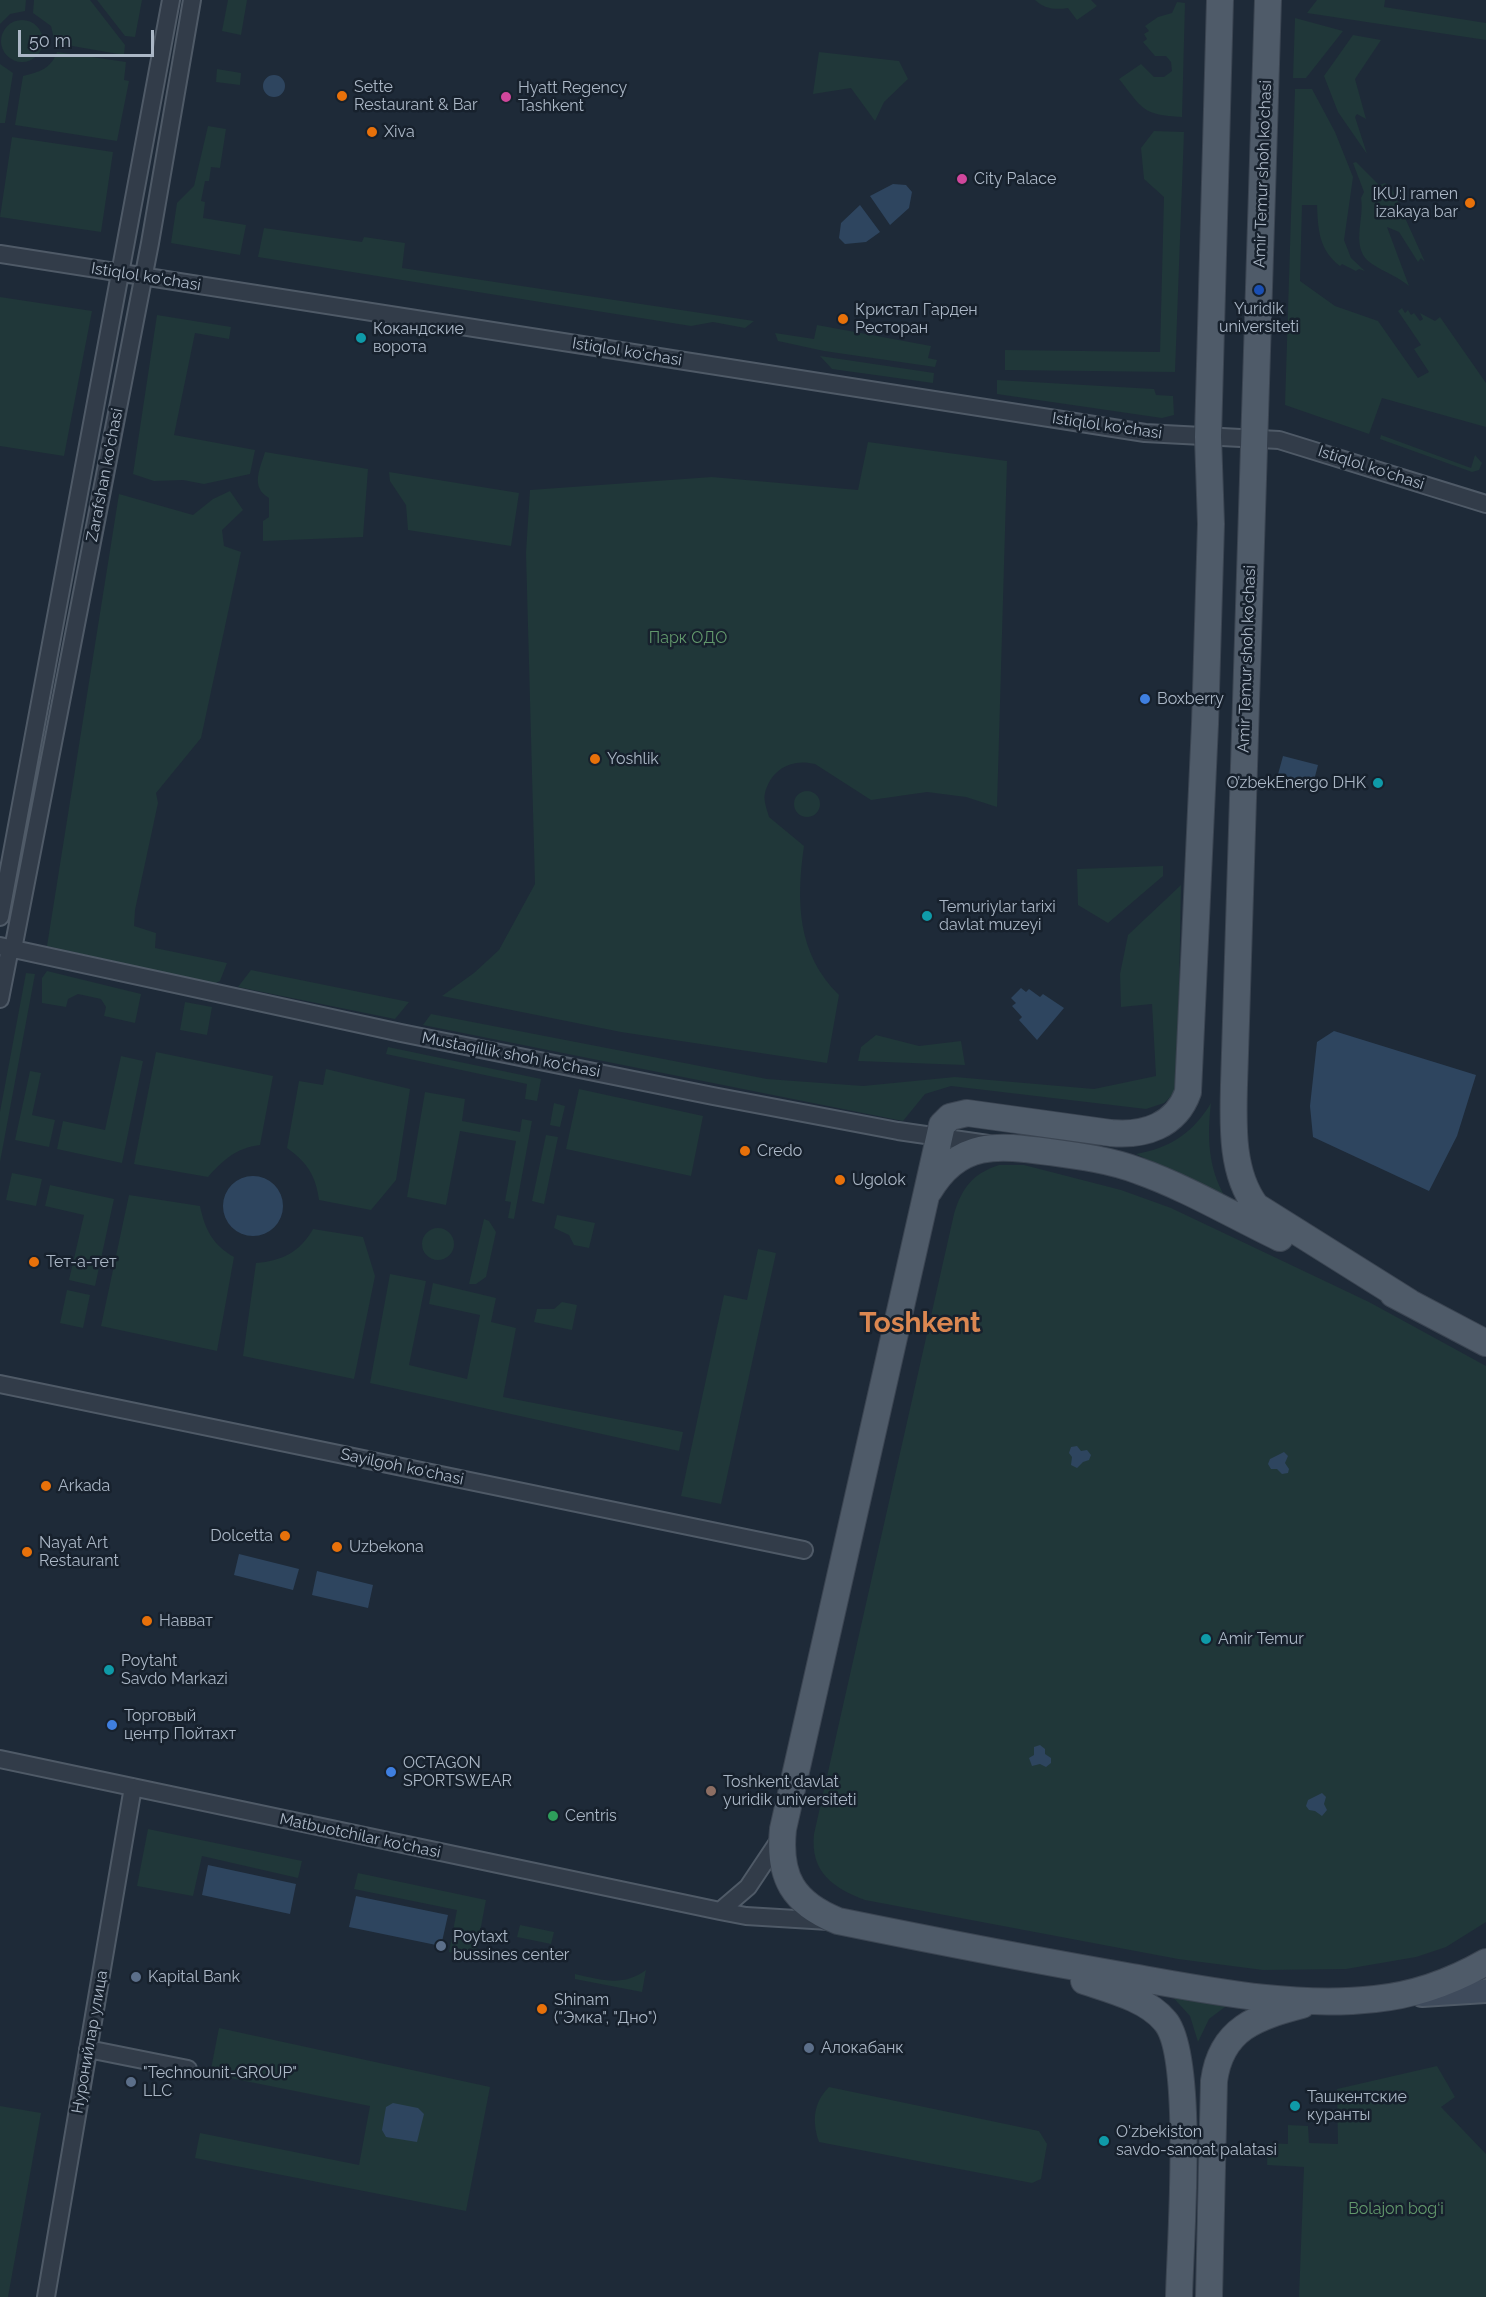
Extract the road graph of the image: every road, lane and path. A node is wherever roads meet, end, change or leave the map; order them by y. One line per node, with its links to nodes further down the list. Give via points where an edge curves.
1 (171, 0): 6 (street, Zarafshan ko'chasi)
2 (192, 0): 7 (street, Zarafshan ko'chasi)
3 (1220, 0): 8 (main road)
4 (1269, 0): 9 (main road, Amir Temur shoh ko'chasi)
5 (0, 254): 6 (street, Istiqlol ko‘chasi)
6 (122, 273): 7 (street, Istiqlol ko‘chasi); 11 (street, Zarafshan ko'chasi)
7 (144, 277): 8 (street, Istiqlol ko‘chasi, via 1145,433); 12 (street, Zarafshan ko'chasi)
8 (1208, 437): 9 (street, Istiqlol ko‘chasi); 14 (main road, via 1211,524 1205,724 1190,1082 1186,1098 1169,1119 1139,1133 1111,1133 967,1113 948,1119)
9 (1254, 439): 10 (street, Istiqlol ko'chasi, via 1310,448); 17 (main road, Amir Temur shoh ko'chasi, via 1233,1119 1239,1167 1246,1191 1263,1212)
10 (1486, 504)
11 (0, 918)
12 (8, 948): 13 (street, Zarafshan ko'chasi); 14 (street, Mustaqillik shoh ko'chasi, via 401,1033 823,1118)
13 (0, 999)
14 (938, 1137): 15 (street, Mustaqillik shoh ko'chasi); 16 (main road)
15 (1013, 1147): 16 (main road, via 985,1148 965,1155 943,1172); 17 (main road, via 1098,1160 1140,1171)
16 (923, 1202): 24 (main road)
17 (1409, 1302): 18 (main road)
18 (1475, 1334): 19 (main road)
19 (1486, 1343)
20 (0, 1384): 21 (street, Sayilgoh ko'chasi)
21 (804, 1551)
22 (0, 1759): 23 (street, Matbuotchilar ko'chasi)
23 (133, 1787): 25 (street, Matbuotchilar ko'chasi); 32 (street, Нуронийлар улица)
24 (782, 1836): 25 (street, via 748,1887); 26 (main road, via 782,1857 789,1884 807,1904)
25 (720, 1911): 26 (street, Matbuotchilar ko'chasi)
26 (838, 1921): 27 (main road)
27 (998, 1954): 31 (main road, via 1196,1988); 35 (main road, via 1129,1998 1158,2014 1172,2031 1180,2061 1183,2110)
28 (1486, 1962): 30 (main road, via 1430,1988)
29 (1486, 1990): 30 (street)
30 (1375, 1999): 31 (main road)
31 (1317, 2001): 36 (main road, via 1251,2022 1229,2042 1218,2061 1214,2081)
32 (88, 2049): 33 (street); 34 (street, Нуронийлар улица)
33 (188, 2069)
34 (46, 2297)
35 (1179, 2297)
36 (1209, 2297)

